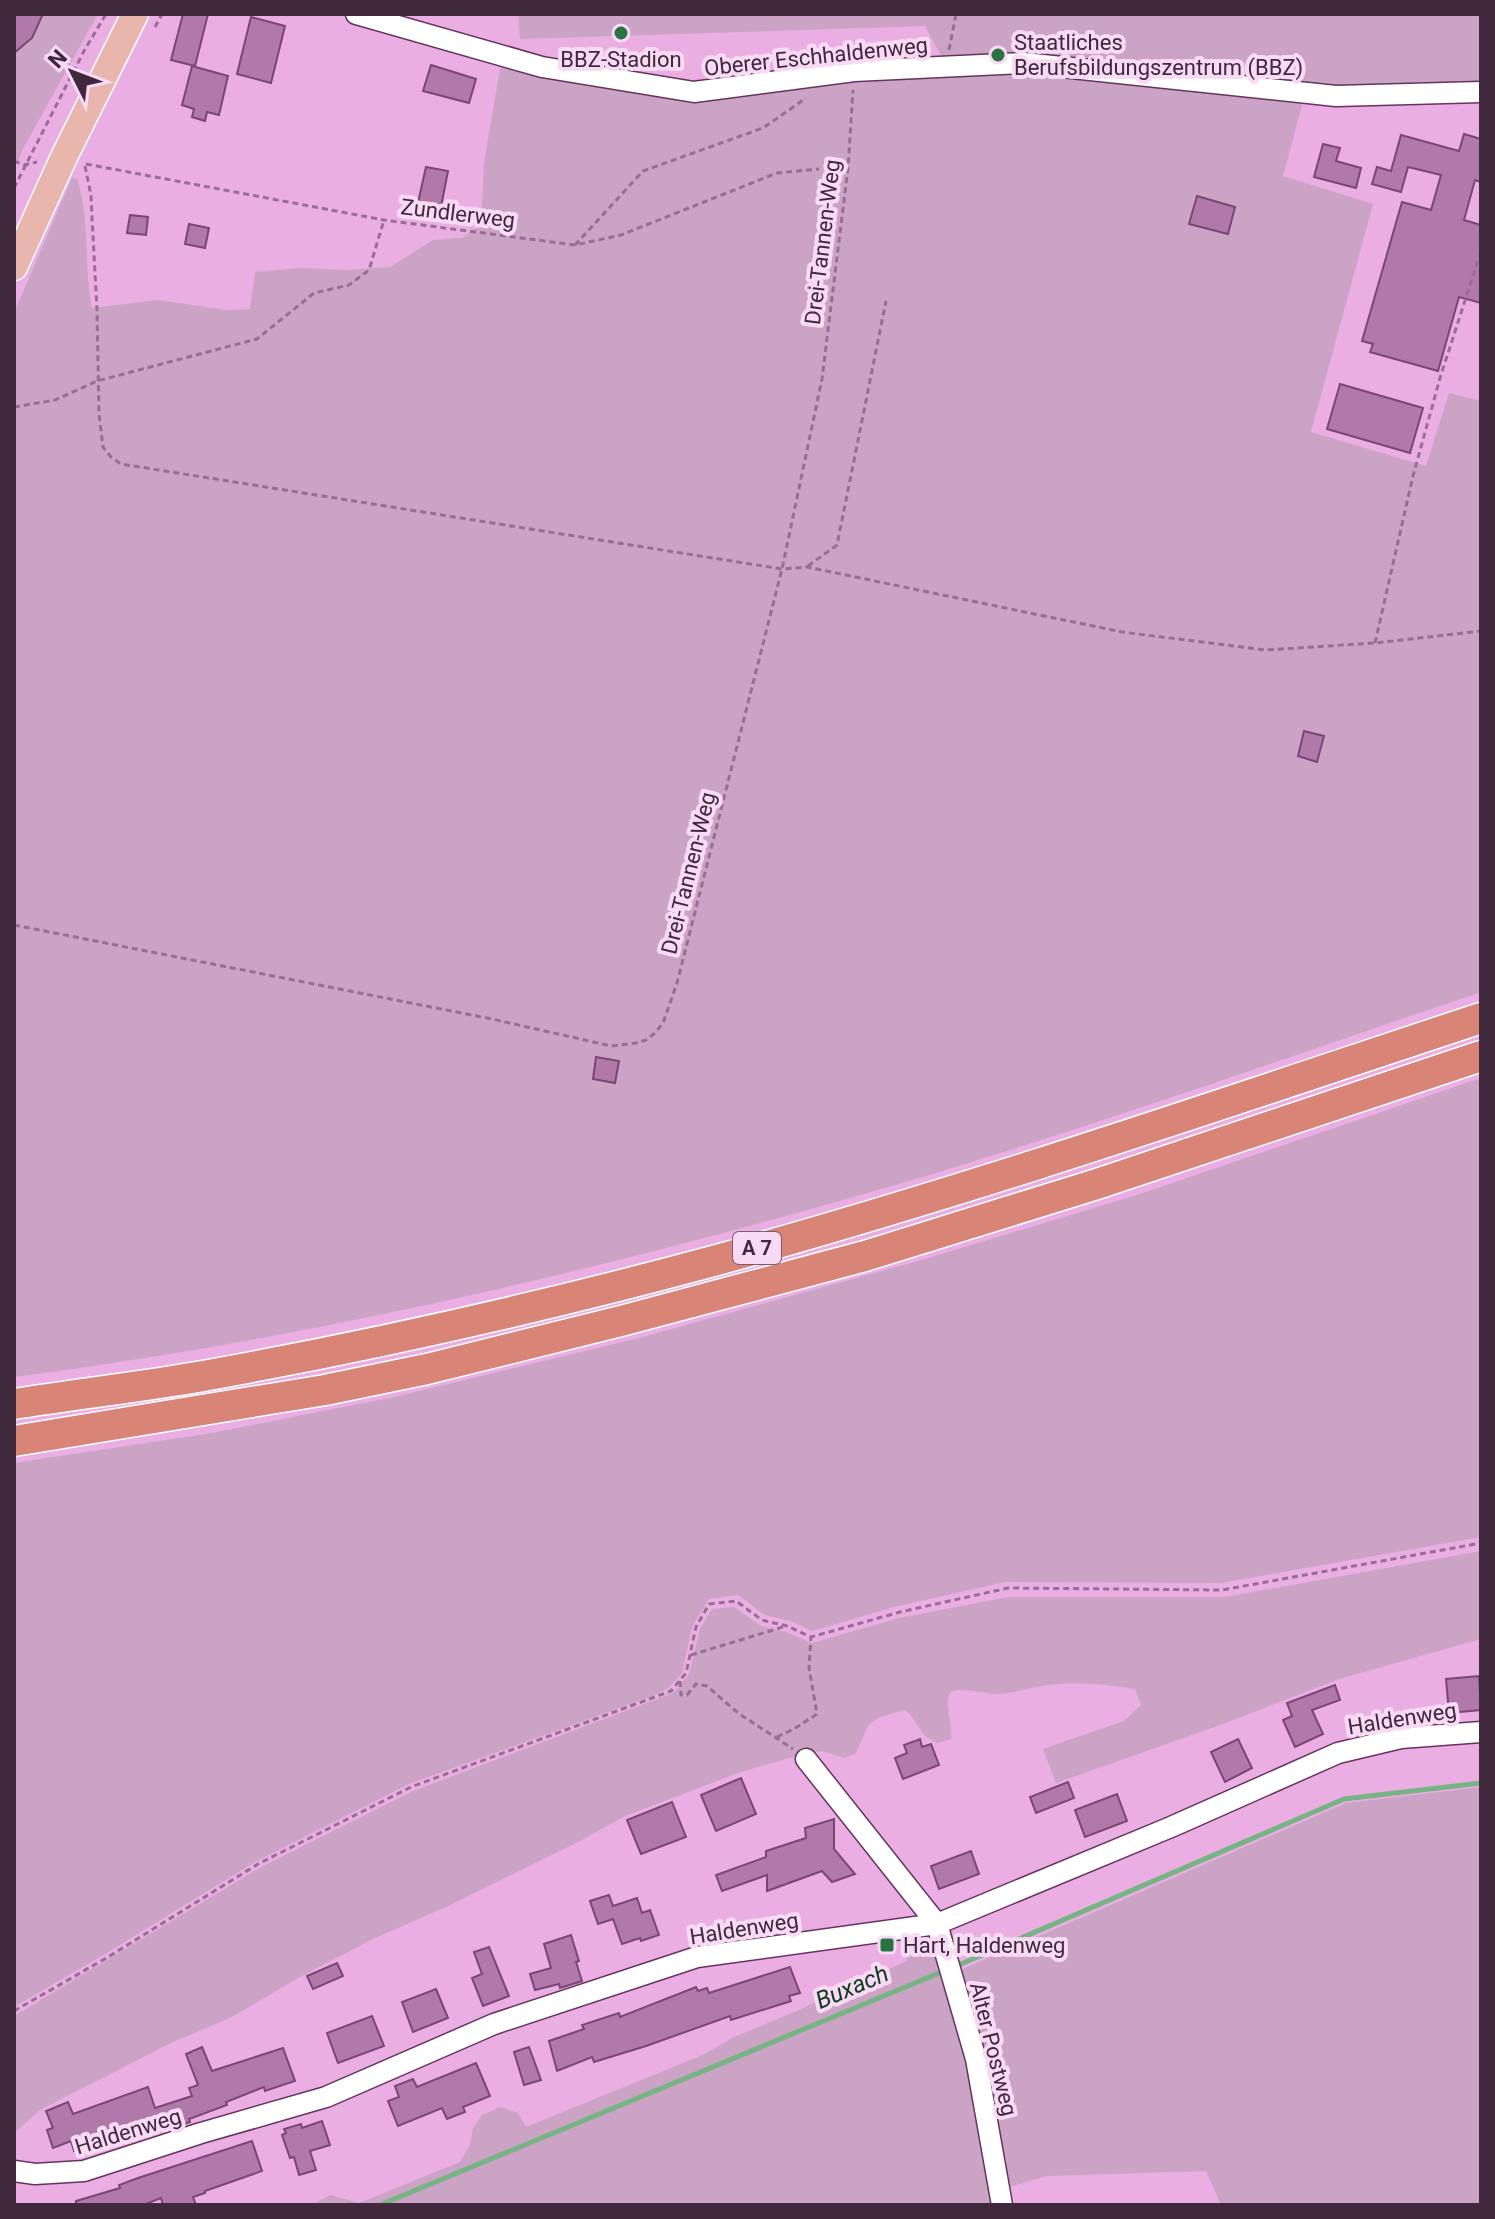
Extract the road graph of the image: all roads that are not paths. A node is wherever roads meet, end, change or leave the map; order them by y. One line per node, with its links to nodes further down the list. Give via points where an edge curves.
1 (135, 14): 4 (main road)
2 (356, 14): 3 (street, Oberer Eschhaldenweg, via 542,67 694,92 848,72 1024,63 1336,96)
3 (1481, 92)
4 (14, 267)
5 (1481, 1018): 7 (highway, A 7, via 1027,1168 716,1260 391,1338 201,1376)
6 (1481, 1056): 8 (highway, A 7, via 865,1256 621,1321 325,1390)
7 (14, 1404)
8 (14, 1441)
9 (1481, 1732): 11 (street, Haldenweg, via 1401,1738 1338,1753)
10 (806, 1759): 11 (street, Alter Postweg)
11 (937, 1924): 12 (street, Haldenweg, via 697,1957 494,2024 326,2097 84,2171); 13 (street, Alter Postweg, via 976,2059)
12 (14, 2171)
13 (1002, 2205)

